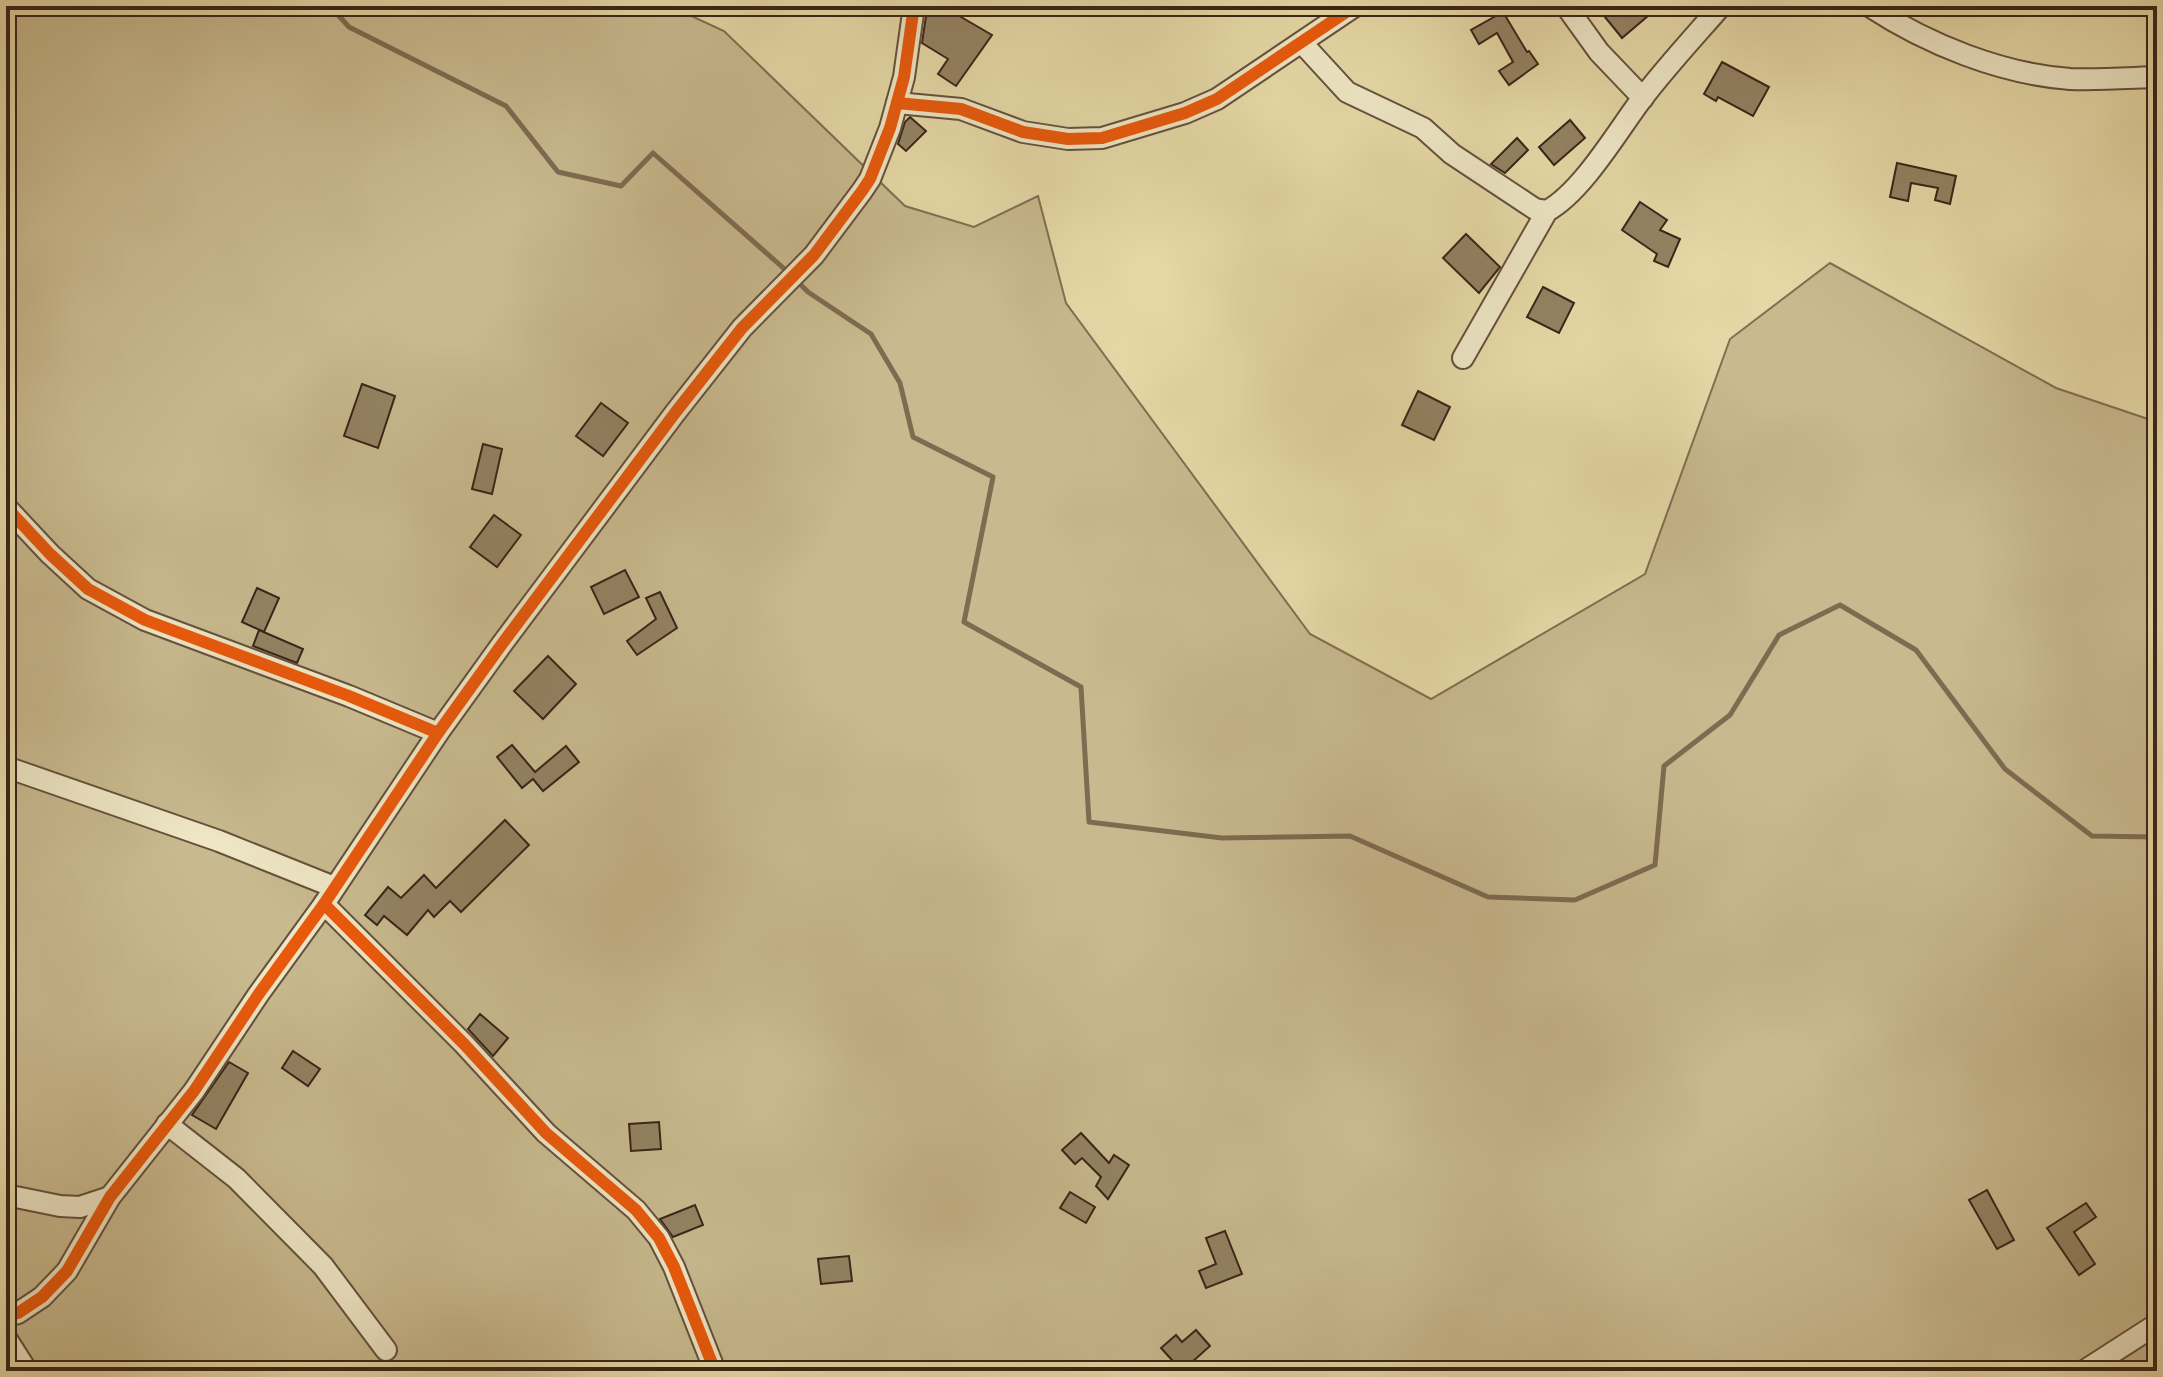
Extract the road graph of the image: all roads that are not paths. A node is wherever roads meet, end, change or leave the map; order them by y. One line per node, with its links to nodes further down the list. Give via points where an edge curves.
1 (914, 6): 9 (street)
2 (1355, 6): 6 (street)
3 (1566, 6): 8 (street, via 1599,52)
4 (1721, 6): 8 (street)
5 (1869, 6): 7 (street, via 1944,46 2010,69 2069,79)
6 (1302, 43): 9 (street, via 1217,99 1102,138 1023,132 961,109); 10 (street, via 1347,92 1423,128 1464,162 1535,209)
7 (2157, 77)
8 (1643, 98): 10 (street, via 1560,204)
9 (897, 103): 13 (street, via 862,191 814,255 742,328 675,413)
10 (1547, 211): 11 (street)
11 (1463, 358)
12 (6, 507): 13 (street, via 88,589 145,620)
13 (438, 733): 15 (street)
14 (6, 767): 15 (street, via 219,841)
15 (329, 896): 16 (street); 24 (street, via 546,1133 636,1210 659,1238)
16 (167, 1124): 18 (street); 22 (street, via 236,1178 323,1266)
17 (6, 1195): 18 (street, via 70,1207)
18 (110, 1197): 19 (street, via 67,1271 42,1297)
19 (6, 1316)
20 (2157, 1324): 25 (street)
21 (6, 1338): 23 (street)
22 (386, 1350)
23 (27, 1371)
24 (715, 1371)
25 (2084, 1371)

